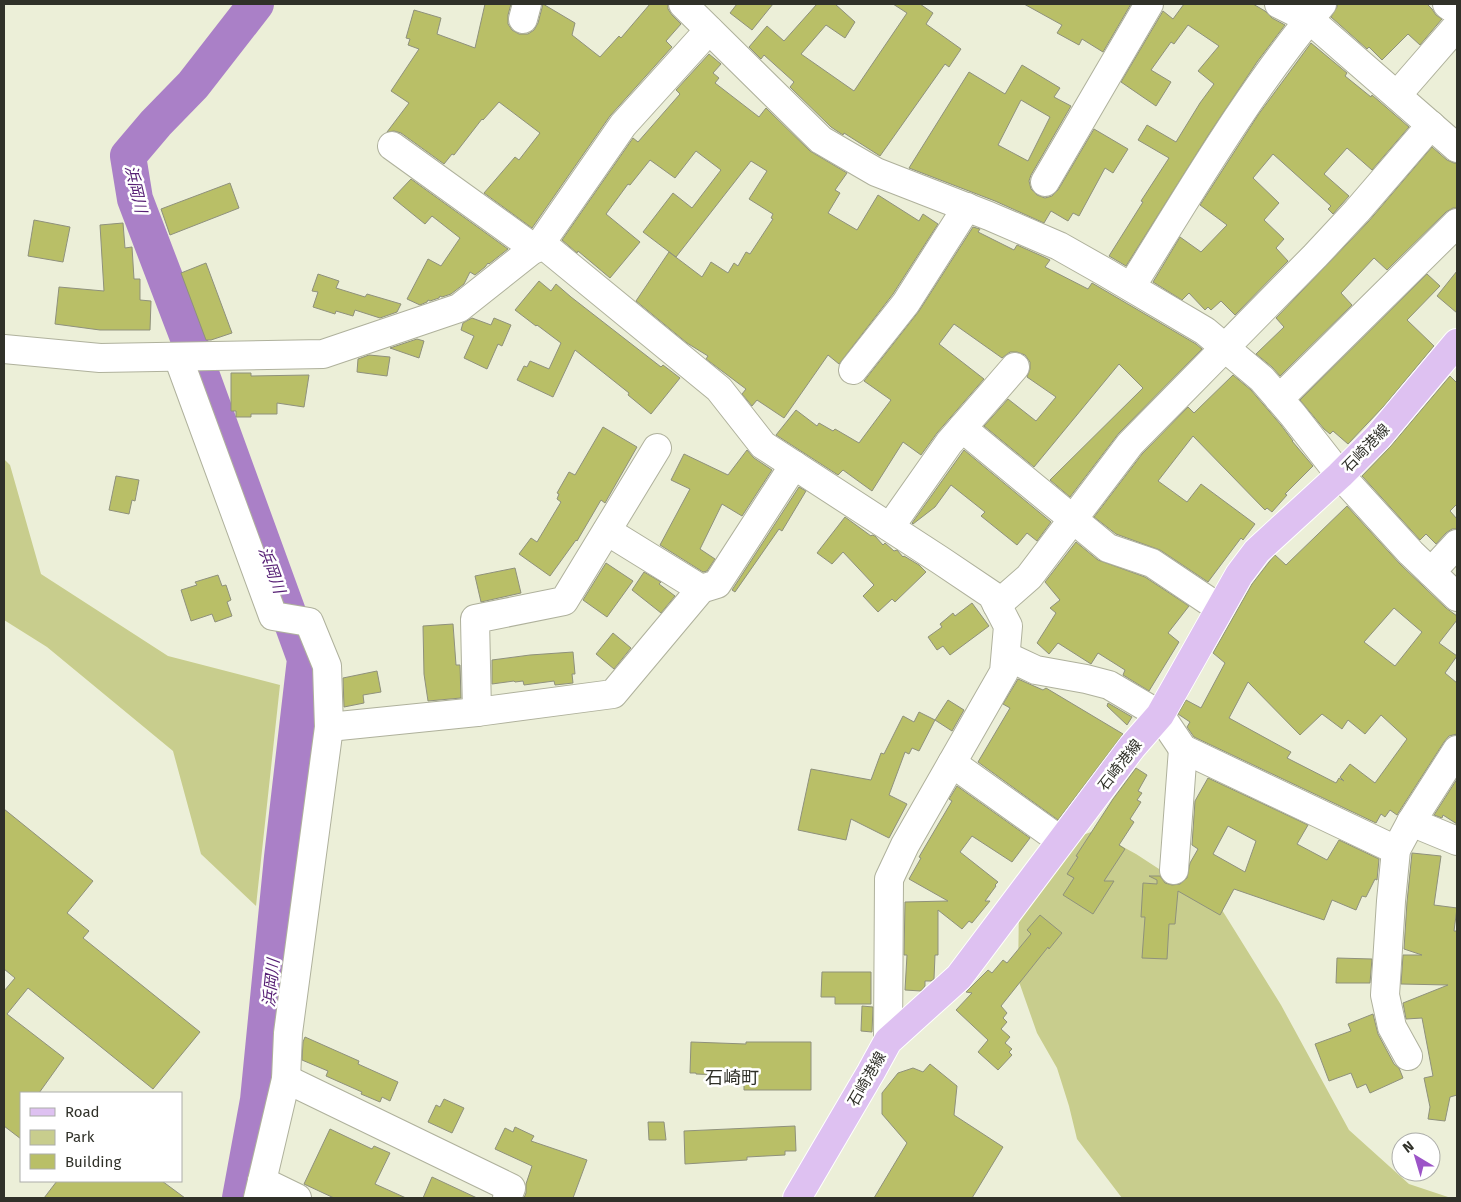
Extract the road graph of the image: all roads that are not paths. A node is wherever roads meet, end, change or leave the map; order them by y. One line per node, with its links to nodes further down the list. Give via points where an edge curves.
1 (683, 4): 8 (street)
2 (1149, 4): 13 (street)
3 (1279, 4): 6 (street)
4 (1447, 4): 5 (street)
5 (1457, 7)
6 (1315, 11): 9 (street); 17 (street, via 1245,107)
7 (1457, 26): 9 (street)
8 (709, 30): 14 (street, via 821,140 876,172); 16 (street, via 622,125)
9 (1397, 95): 10 (street)
10 (1431, 125): 12 (street); 19 (street, via 1345,224)
11 (392, 146): 16 (street)
12 (1457, 148)
13 (1045, 182)
14 (967, 208): 17 (street, via 1059,246); 23 (street, via 906,304)
15 (1457, 223): 24 (street)
16 (538, 246): 21 (street, via 459,308 323,354); 27 (street, via 719,388 763,445)
17 (1131, 287): 19 (street, via 1205,331)
18 (1457, 343): 28 (main road, 石崎港線, via 1378,437)
19 (1224, 348): 24 (street, via 1262,379); 29 (street, via 1130,444)
20 (4, 349): 21 (street, via 100,358)
21 (188, 357): 41 (street, via 273,616 310,622 327,666)
22 (1015, 367): 25 (street)
23 (853, 370)
24 (1279, 399): 28 (street)
25 (962, 428): 29 (street); 30 (street)
26 (657, 448): 31 (street)
27 (794, 465): 30 (street); 34 (street, via 717,584)
28 (1340, 475): 33 (street); 37 (main road, 石崎港線, via 1257,550)
29 (1072, 519): 36 (street, via 1029,577); 37 (street, via 1108,548 1152,563)
30 (890, 527): 36 (street, via 992,594)
31 (607, 531): 34 (street); 39 (street, via 564,601 475,618)
32 (1457, 544): 33 (street)
33 (1431, 572): 35 (street)
34 (702, 589): 39 (street, via 614,694)
35 (1457, 597)
36 (997, 605): 38 (street, via 1008,626)
37 (1220, 608): 40 (main road, 石崎港線)
38 (1006, 656): 40 (street, via 1036,670 1109,685); 44 (street, via 1004,672)
39 (477, 712): 41 (street)
40 (1160, 715): 42 (street); 46 (main road, 石崎港線)
41 (329, 726): 52 (street, via 288,1033)
42 (1183, 749): 48 (street); 49 (street)
43 (1457, 750): 45 (street)
44 (952, 763): 46 (street); 50 (street, via 889,879)
45 (1411, 822): 47 (street); 48 (street)
46 (1061, 841): 50 (main road, 石崎港線, via 959,977)
47 (1457, 841)
48 (1396, 850): 51 (street, via 1385,995 1392,1027)
49 (1174, 870)
50 (888, 1041): 56 (main road, 石崎港線)
51 (1408, 1056)
52 (286, 1078): 53 (street); 55 (street, via 511,1188)
53 (260, 1190): 54 (street)
54 (297, 1198)
55 (508, 1198)
56 (797, 1198)

